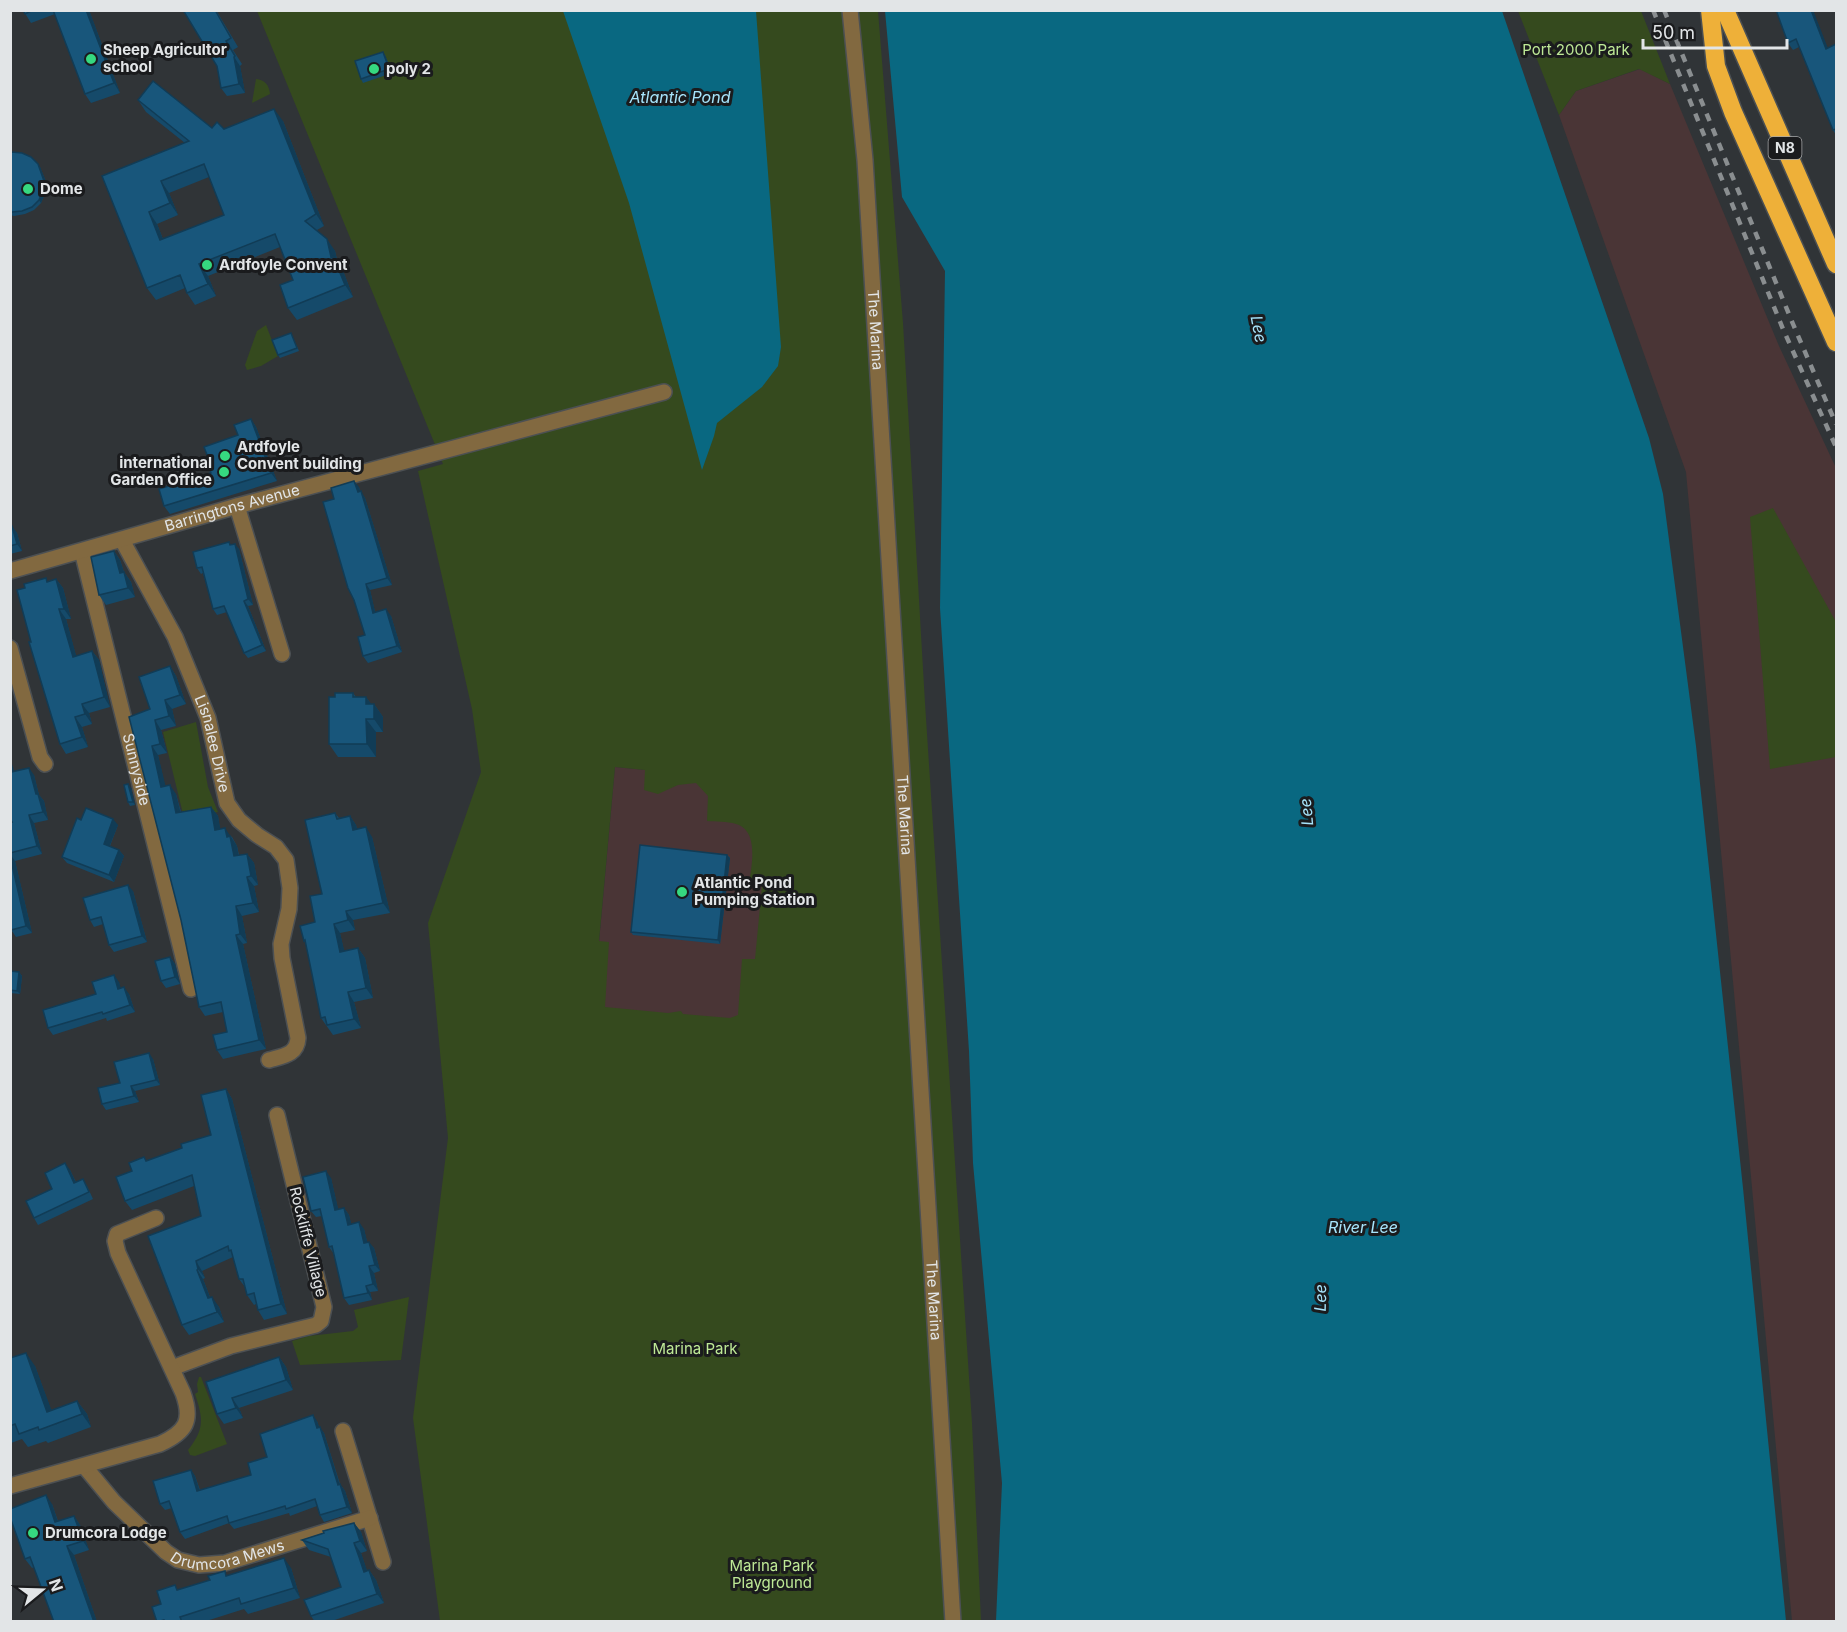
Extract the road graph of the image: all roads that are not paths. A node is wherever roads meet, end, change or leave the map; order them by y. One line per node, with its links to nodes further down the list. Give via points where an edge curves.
1 (850, 10): 24 (street, The Marina, via 865,160)
2 (1710, 10): 5 (highway, via 1716,66 1732,112)
3 (1725, 10): 4 (highway, N8)
4 (1836, 264)
5 (1836, 342)
6 (664, 392): 7 (street, Barringtons Avenue)
7 (237, 506): 8 (street, Barringtons Avenue); 12 (street)
8 (122, 540): 9 (street, Barringtons Avenue); 15 (street, Lisnalee Drive, via 175,637 197,690 208,718 227,803 239,820 276,847 286,861 290,888 282,951 298,1045 292,1053)
9 (82, 551): 10 (street, Barringtons Avenue); 14 (street, Sunnyside)
10 (10, 571)
11 (10, 648): 13 (street)
12 (282, 654)
13 (45, 764)
14 (191, 989)
15 (269, 1060)
16 (277, 1115): 18 (street, Rockliffe Village, via 324,1307 321,1321 231,1346)
17 (156, 1218): 18 (street, via 117,1234 116,1241 118,1253)
18 (172, 1368): 20 (street, via 187,1405 183,1429 160,1444)
19 (344, 1431): 22 (street)
20 (85, 1467): 21 (street); 22 (street, Drumcora Mews, via 114,1502 166,1552 178,1560 199,1565 225,1563)
21 (10, 1486)
22 (370, 1518): 23 (street)
23 (383, 1562)
24 (952, 1622)

